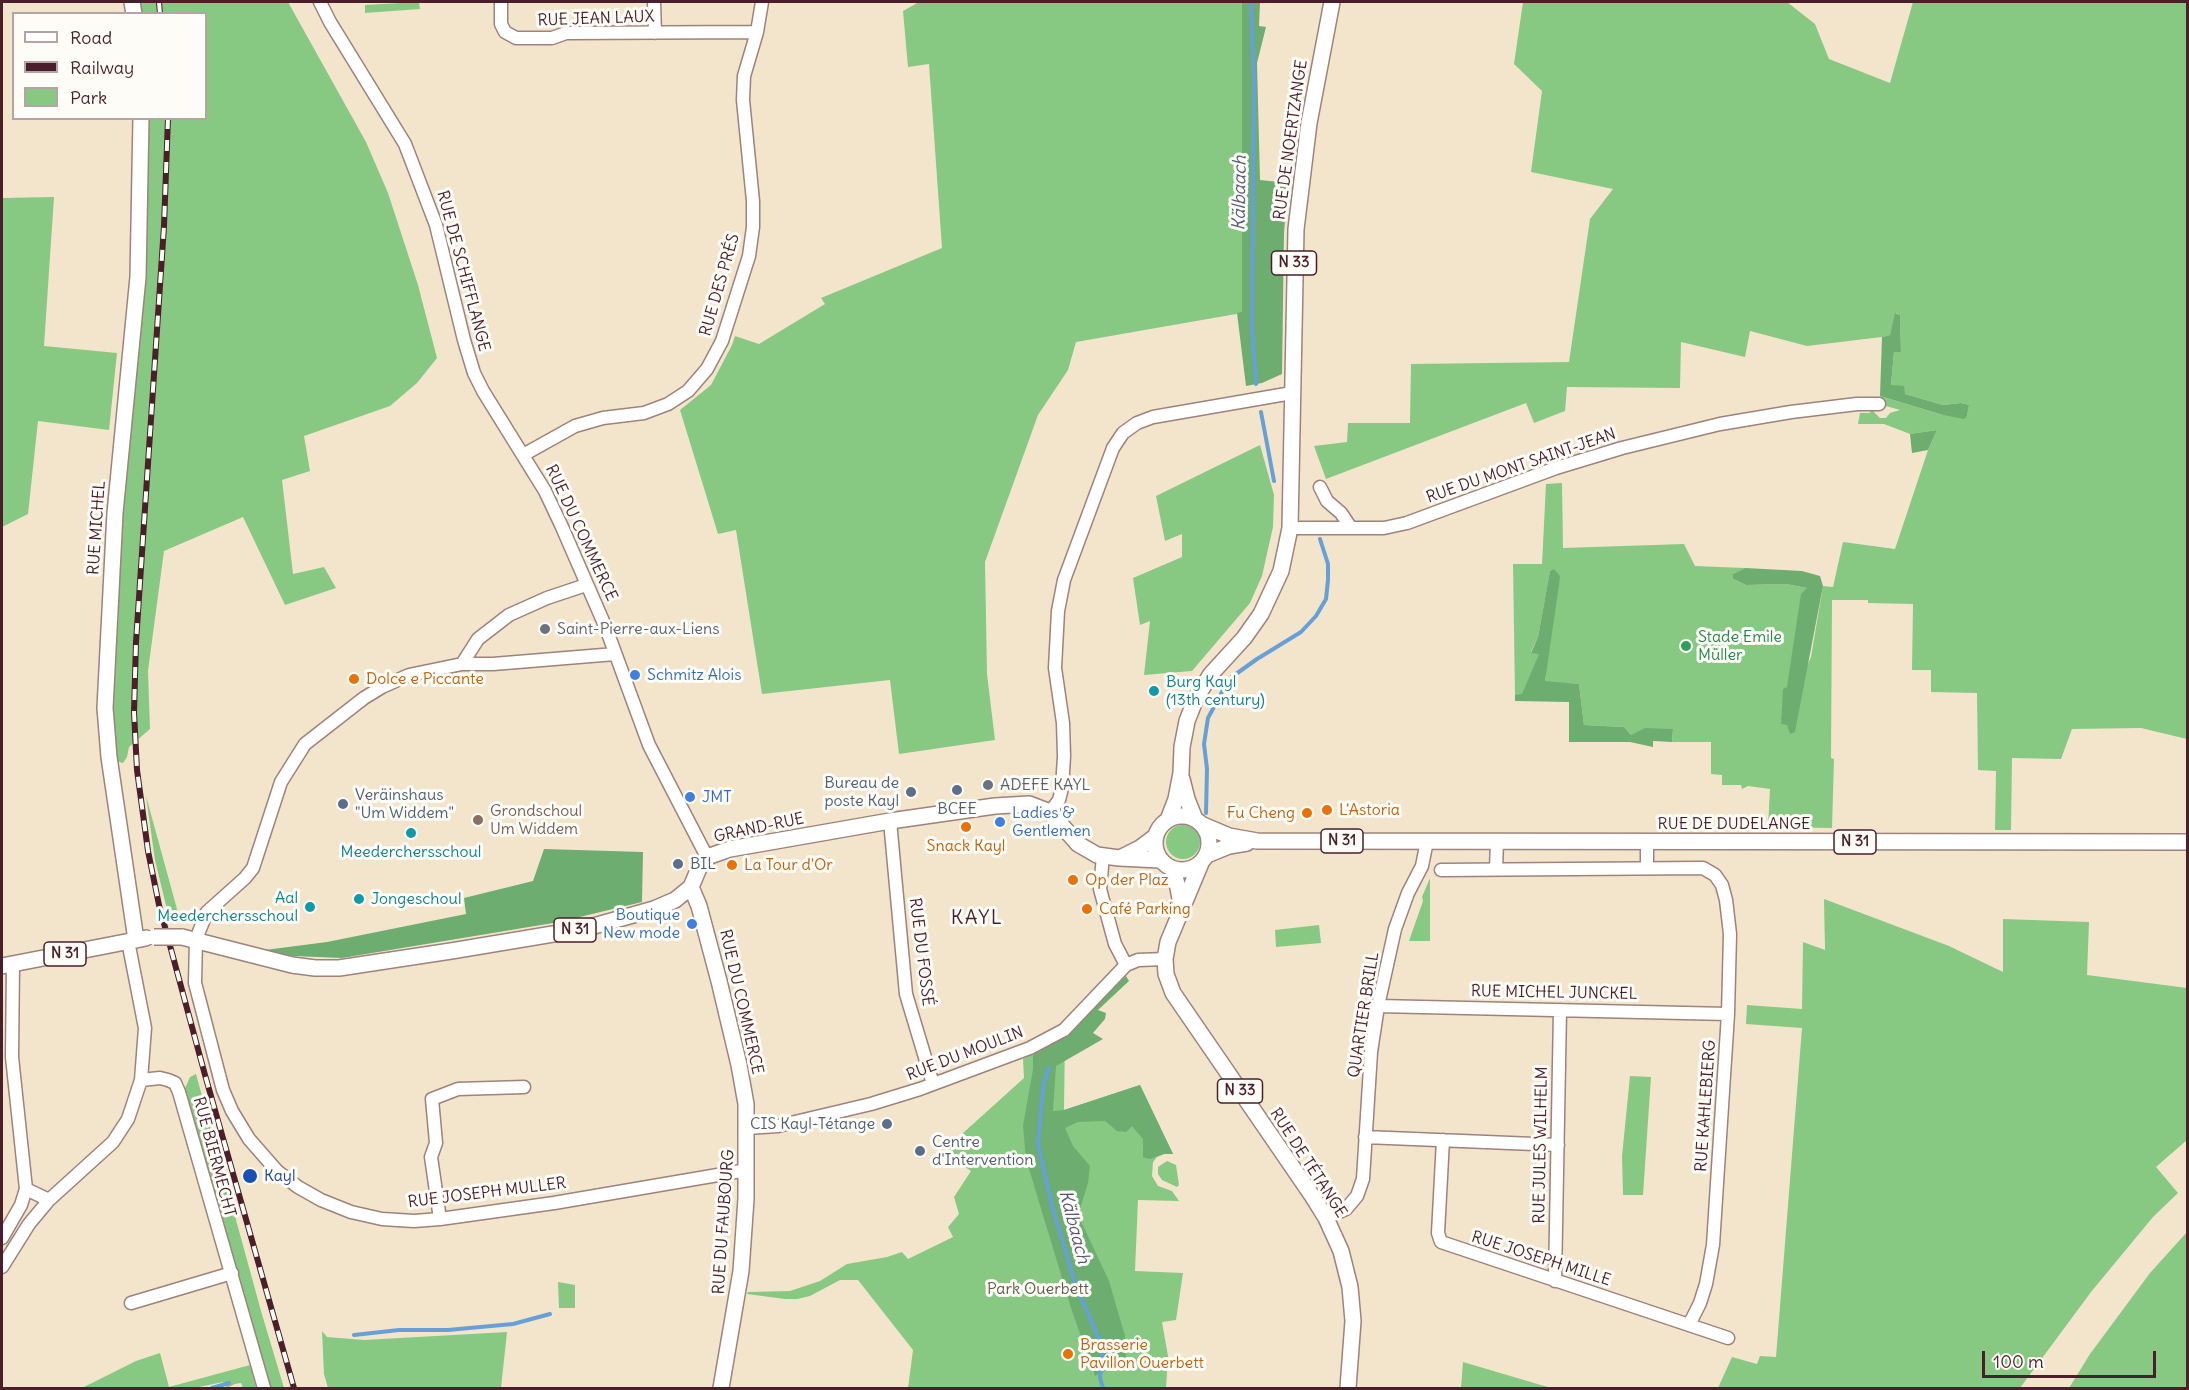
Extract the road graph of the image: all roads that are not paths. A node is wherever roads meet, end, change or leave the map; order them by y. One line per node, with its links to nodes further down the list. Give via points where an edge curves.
1 (320, 2): 11 (street, RUE DE SCHIFFLANGE, via 405,144 436,225 474,373)
2 (501, 2): 7 (street, RUE JEAN LAUX, via 501,24 505,32 516,38 552,38 566,33)
3 (654, 2): 7 (street)
4 (762, 2): 6 (street, RUE DES PRÉS)
5 (1332, 2): 9 (main road, RUE DE NOERTZANGE / N 33, via 1300,179)
6 (757, 32): 7 (street, RUE JEAN LAUX); 11 (street, RUE DES PRÉS, via 744,76 743,100 753,201 749,256 722,341 707,369 688,391 668,404 644,413 574,426)
7 (655, 33)
8 (141, 120): 40 (main road, RUE MICHEL, via 138,277 115,513 105,708)
9 (1292, 393): 13 (main road, RUE DE NOERTZANGE / N 33); 19 (street, via 1153,417 1123,433 1113,448 1064,580 1058,611 1055,668 1064,756 1059,800)
10 (1879, 404): 14 (street, RUE DU MONT SAINT-JEAN, via 1791,412 1720,424 1556,468 1407,523)
11 (523, 455): 15 (street, RUE DU COMMERCE, via 545,491)
12 (1320, 487): 14 (street)
13 (1290, 528): 14 (street, RUE DU MONT SAINT-JEAN); 18 (main road, RUE DE NOERTZANGE / N 33, via 1281,571 1261,615 1196,698 1187,721)
14 (1351, 528)
15 (586, 585): 16 (street, RUE DU COMMERCE); 17 (street, via 509,615 478,639)
16 (615, 654): 17 (street); 30 (street, RUE DU COMMERCE, via 649,745)
17 (462, 664): 39 (street, via 409,675 382,687 305,744 281,782 253,867 207,912)
18 (1181, 773): 20 (main road, N 33); 22 (main road, N 33, via 1187,799)
19 (1050, 812): 21 (main road, GRAND-RUE, via 1029,804); 29 (main road, via 1078,844)
20 (1168, 820): 22 (main road, via 1186,816); 23 (main road)
21 (890, 821): 30 (main road, GRAND-RUE, via 730,849); 48 (street, RUE DU FOSSÉ, via 906,994)
22 (1199, 822): 24 (main road, RUE DE DUDELANGE / N 31, via 1229,836); 32 (main road, via 1208,834)
23 (1156, 836): 31 (main road); 33 (main road, via 1156,852)
24 (1257, 841): 25 (main road, RUE DE DUDELANGE / N 31); 32 (main road, RUE DE DUDELANGE / N 31, via 1229,846)
25 (1427, 841): 26 (main road, RUE DE DUDELANGE / N 31); 44 (street, QUARTIER BRILL, via 1422,866 1395,929)
26 (1497, 841): 27 (main road, RUE DE DUDELANGE / N 31); 35 (street)
27 (1647, 842): 28 (main road, RUE DE DUDELANGE / N 31); 34 (street)
28 (2187, 842)
29 (1103, 856): 31 (main road); 43 (street, via 1100,890)
30 (707, 857): 37 (main road)
31 (1119, 858): 33 (main road)
32 (1204, 859): 33 (main road, via 1182,871); 38 (main road, N 33)
33 (1166, 864): 38 (main road, via 1179,888)
34 (1647, 868): 35 (street); 46 (street, RUE KAHLEBIERG, via 1703,868 1715,874 1722,885 1730,934)
35 (1496, 869): 36 (street)
36 (1441, 870)
37 (691, 888): 39 (main road, N 31, via 654,909 592,927 339,968 292,965); 50 (main road, RUE DU COMMERCE, via 734,1040)
38 (1182, 911): 41 (main road, RUE DE TÉTANGE / N 33, via 1167,942)
39 (189, 938): 40 (main road, N 31, bridge); 58 (street, RUE JOSEPH MULLER, via 195,983 223,1090 249,1140 276,1171 321,1200 351,1212 382,1219)
40 (132, 940): 42 (main road, N 31); 47 (street, via 145,1028)
41 (1165, 959): 43 (street); 57 (main road, RUE DE TÉTANGE / N 33, via 1173,993)
42 (7, 965): 55 (street)
43 (1126, 965): 48 (street, RUE DU MOULIN, via 1064,1030 1030,1048)
44 (1378, 1006): 45 (street, RUE MICHEL JUNCKEL); 51 (street, QUARTIER BRILL)
45 (1560, 1010): 46 (street, RUE MICHEL JUNCKEL); 53 (street, RUE JULES WILHELM)
46 (1728, 1014): 64 (street, RUE KAHLEBIERG, via 1713,1245 1706,1284)
47 (141, 1080): 56 (street, via 128,1119 113,1142); 61 (street, RUE BIERMECHT, via 160,1078 175,1083)
48 (933, 1084): 50 (street, RUE DU MOULIN, via 871,1104 790,1123)
49 (524, 1087): 58 (street, via 458,1089 432,1099 436,1143 431,1157)
50 (747, 1128): 54 (main road, RUE DU FAUBOURG)
51 (1365, 1137): 52 (street); 57 (street, QUARTIER BRILL, via 1363,1179 1357,1196 1346,1209)
52 (1443, 1140): 53 (street); 62 (street, RUE JOSEPH MILLE, via 1438,1233 1441,1242)
53 (1558, 1145): 62 (street, RUE JULES WILHELM)
54 (747, 1170): 58 (street, RUE JOSEPH MULLER); 67 (main road, RUE DU FAUBOURG, via 740,1285)
55 (26, 1189): 56 (street); 59 (street)
56 (49, 1200): 60 (street, via 28,1224)
57 (1326, 1218): 68 (main road, RUE DE TÉTANGE / N 33, via 1341,1251 1350,1287 1353,1321)
58 (440, 1219)
59 (2, 1238)
60 (2, 1267)
61 (232, 1273): 63 (street); 66 (street, RUE BIERMECHT)
62 (1556, 1281): 64 (street, RUE JOSEPH MILLE)
63 (131, 1303)
64 (1689, 1325): 65 (street, RUE JOSEPH MILLE)
65 (1728, 1338)
66 (264, 1389)
67 (721, 1389)
68 (1348, 1389)

